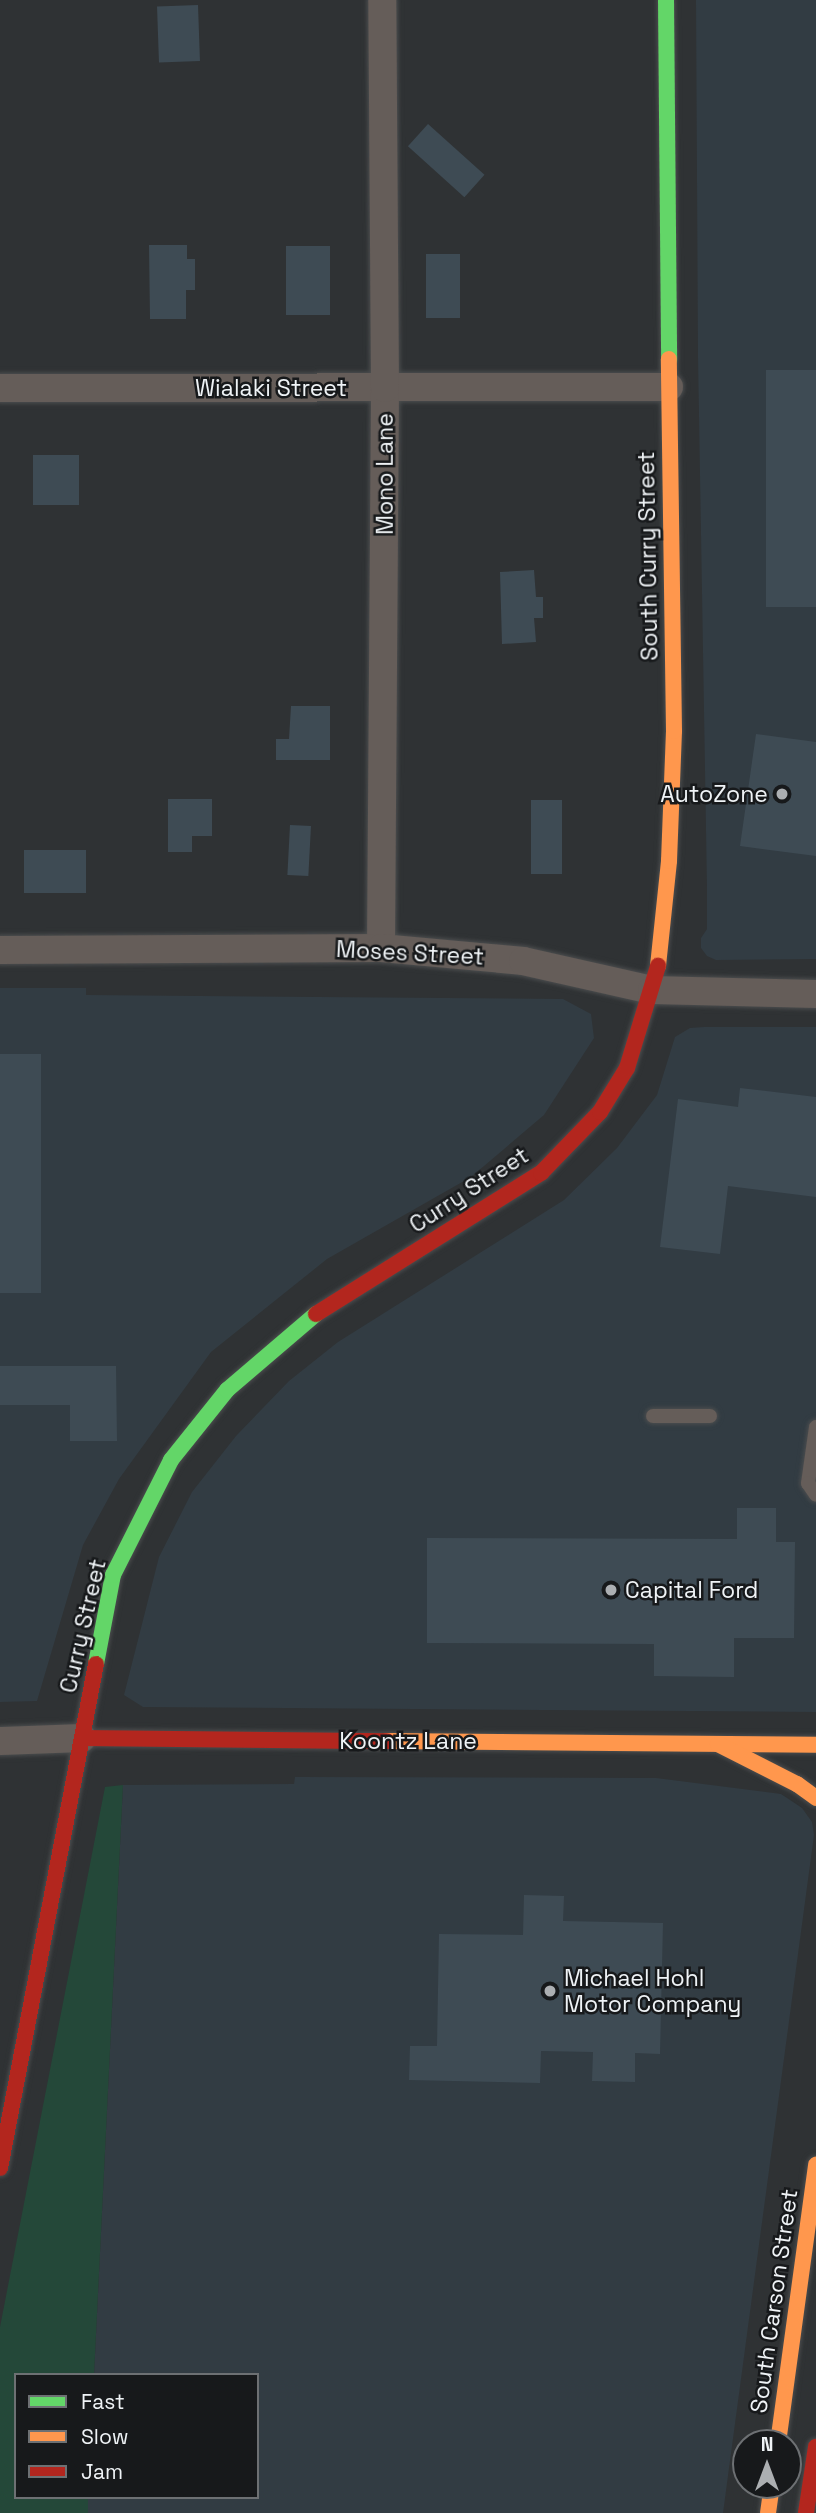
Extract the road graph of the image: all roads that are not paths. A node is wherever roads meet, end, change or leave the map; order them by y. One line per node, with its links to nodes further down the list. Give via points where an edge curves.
1 (382, 0): 5 (street, Mono Lane)
2 (666, 0): 3 (street, South Curry Street)
3 (669, 387): 5 (street, Wialaki Street); 8 (street, South Curry Street, via 674,732 668,874 661,953)
4 (0, 388): 5 (street, Wialaki Street)
5 (385, 388): 6 (street, Mono Lane)
6 (381, 948): 7 (street, Moses Street); 8 (street, Moses Street, via 523,961)
7 (0, 950)
8 (652, 990): 9 (street, Moses Street); 10 (street, South Curry Street, via 627,1068)
9 (816, 994)
10 (607, 1099): 15 (street, Curry Street, via 541,1173 328,1305 227,1390 171,1460 113,1575)
11 (653, 1416): 12 (lane)
12 (710, 1416)
13 (816, 1427): 14 (lane, via 808,1483)
14 (816, 1495)
15 (82, 1738): 16 (street, Koontz Lane); 17 (street, Koontz Lane); 21 (street, Curry Street)
16 (0, 1741)
17 (718, 1744): 18 (street, Koontz Lane); 19 (street)
18 (816, 1745)
19 (816, 1798)
20 (816, 2165): 22 (street, South Carson Street)
21 (0, 2168)
22 (780, 2429)
23 (816, 2452): 24 (street)
24 (806, 2513)

